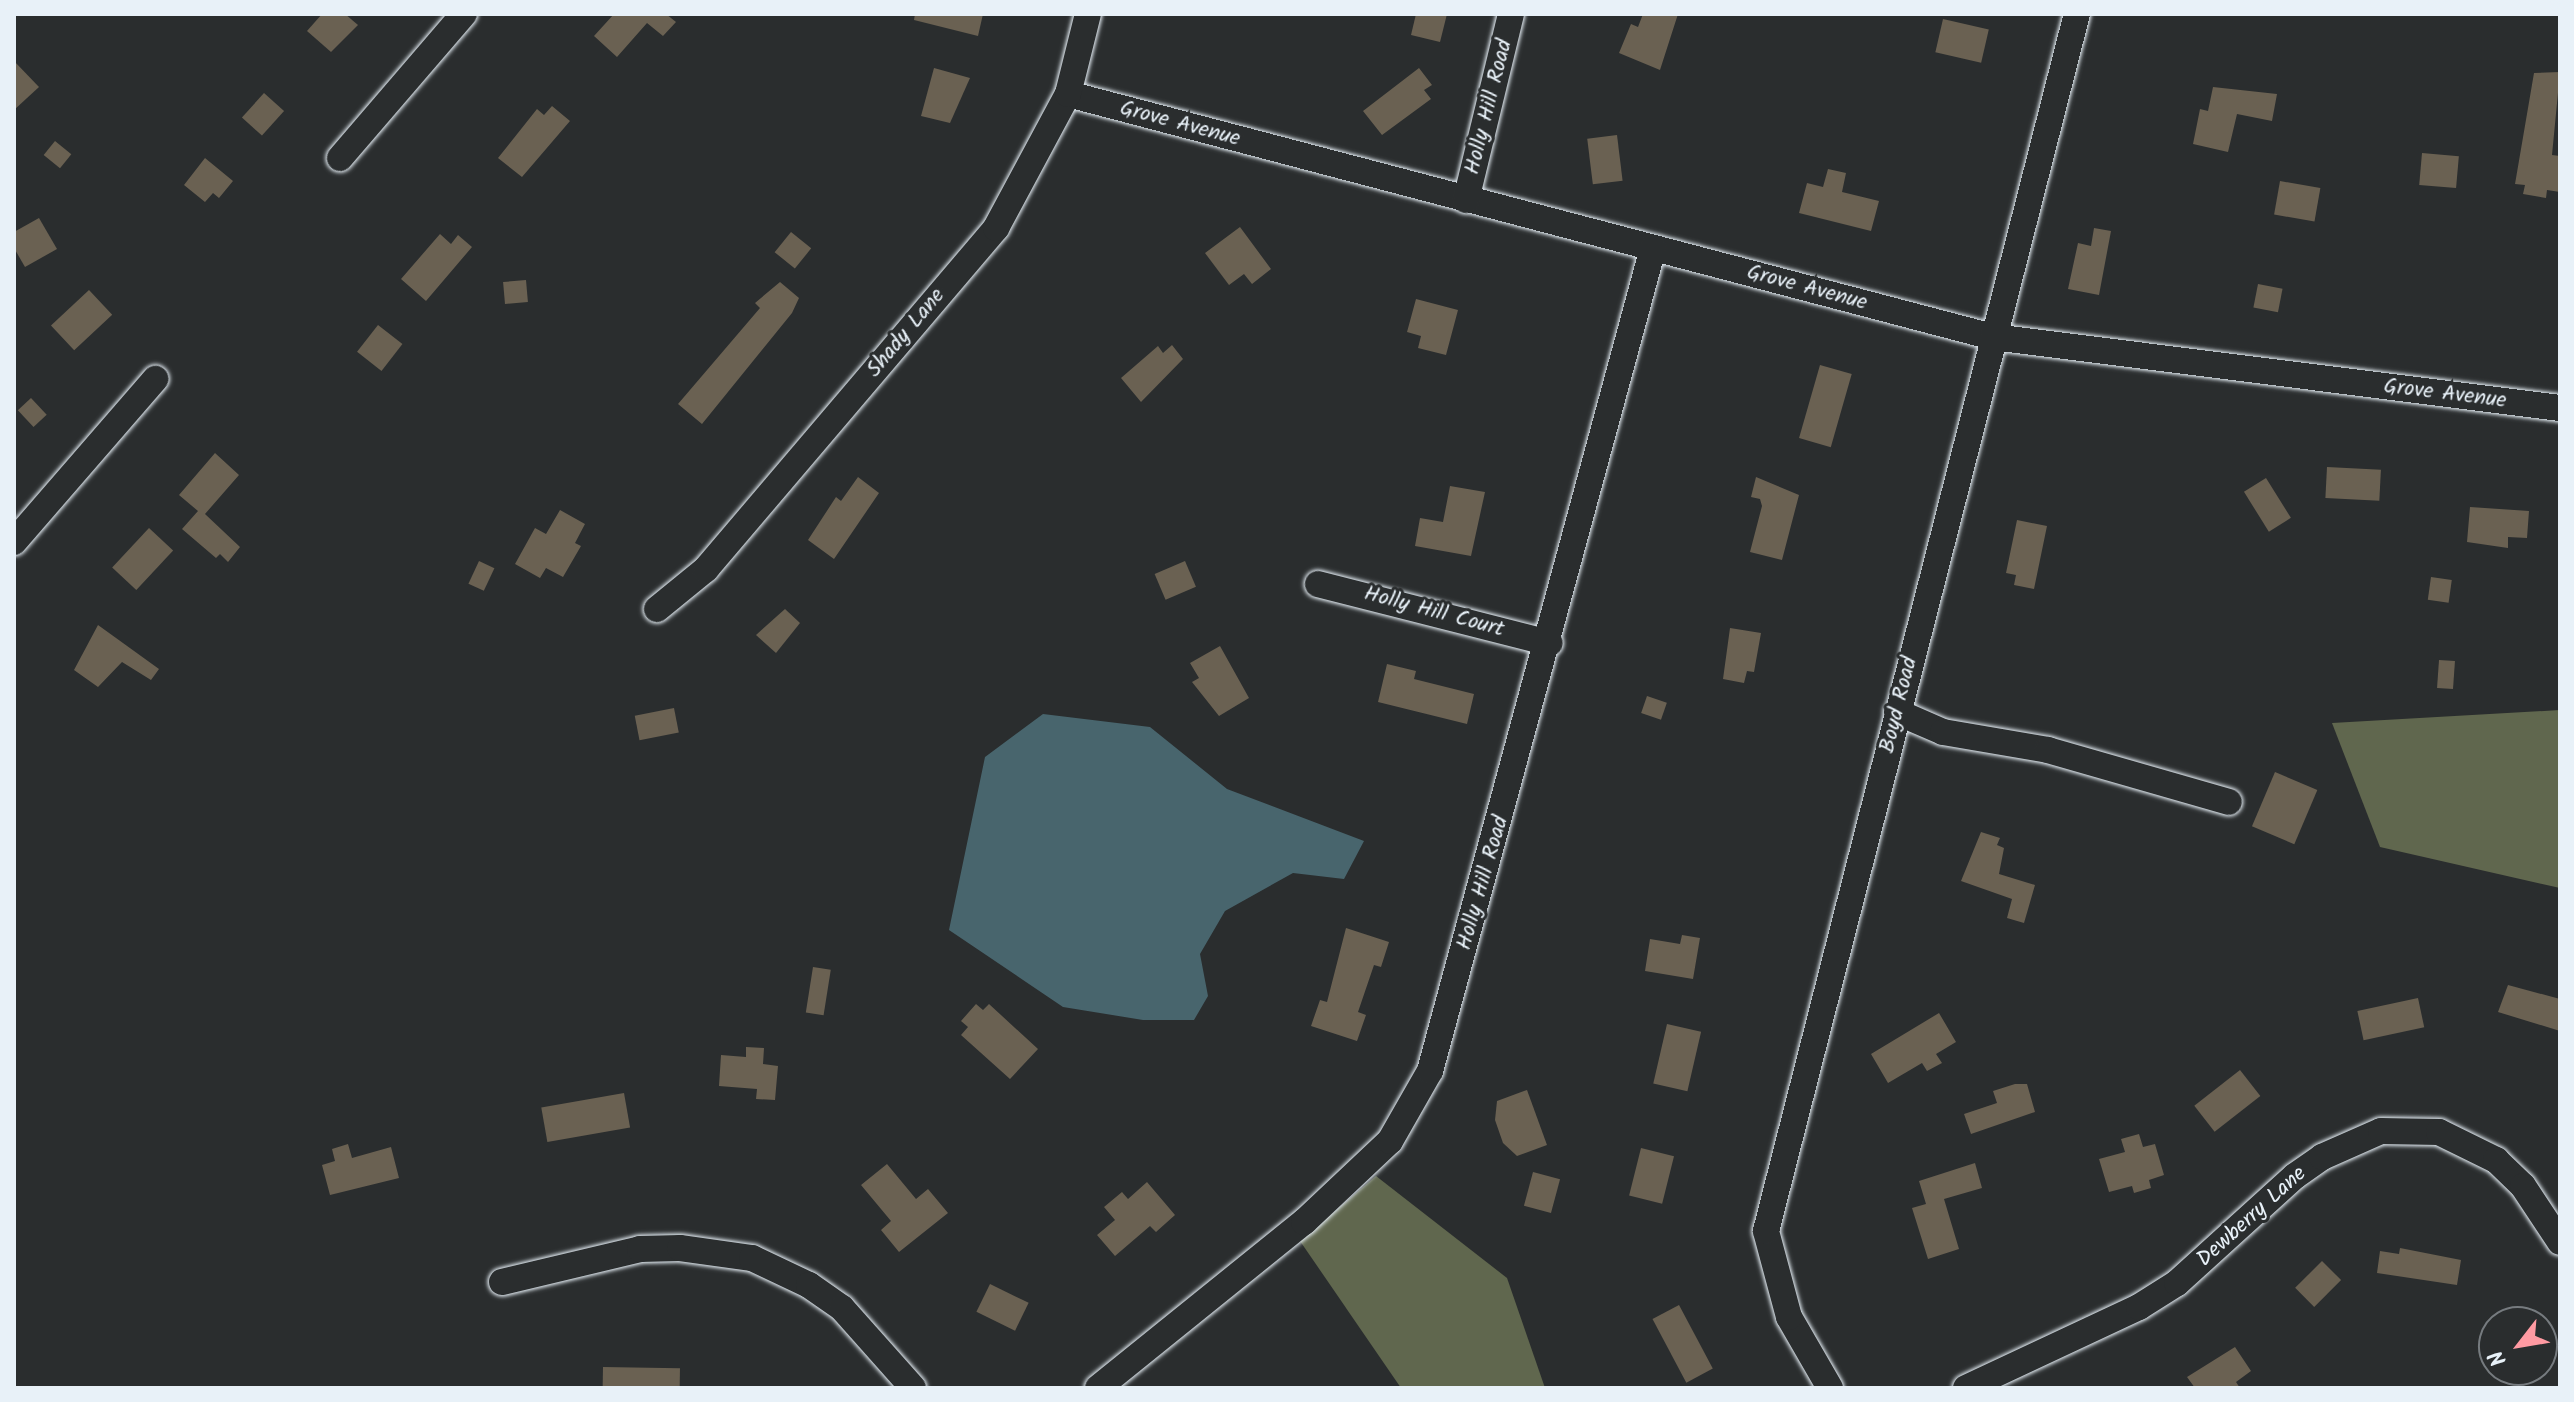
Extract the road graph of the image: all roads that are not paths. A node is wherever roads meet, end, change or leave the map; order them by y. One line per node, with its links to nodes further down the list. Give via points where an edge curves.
1 (464, 14): 6 (street)
2 (1088, 14): 5 (street, Shady Lane)
3 (1511, 14): 7 (street, Holly Hill Road)
4 (2077, 14): 9 (street, Boyd Road)
5 (1068, 94): 7 (street, Grove Avenue); 14 (street, Shady Lane, via 996,228 706,569)
6 (340, 158)
7 (1466, 200): 8 (street, Grove Avenue)
8 (1653, 248): 9 (street, Grove Avenue); 15 (street, Holly Hill Road)
9 (1993, 337): 11 (street, Grove Avenue); 16 (street, Boyd Road)
10 (155, 379): 12 (street)
11 (2560, 408)
12 (14, 542)
13 (1318, 584): 15 (street, Holly Hill Court)
14 (657, 609)
15 (1550, 643): 21 (street, Holly Hill Road, via 1430,1071 1390,1141 1304,1222)
16 (1897, 712): 17 (street, via 1943,732 2048,750); 22 (street, Boyd Road, via 1766,1231 1789,1317)
17 (2229, 802)
18 (2560, 1242): 23 (street, Dewberry Lane, via 2523,1186 2496,1160 2439,1132 2381,1131 2322,1157 2295,1176 2213,1255 2164,1291)
19 (502, 1282): 20 (street, via 640,1249 680,1248 752,1258 809,1285 842,1308)
20 (913, 1388)
21 (1098, 1388)
22 (1830, 1388)
23 (1966, 1388)

